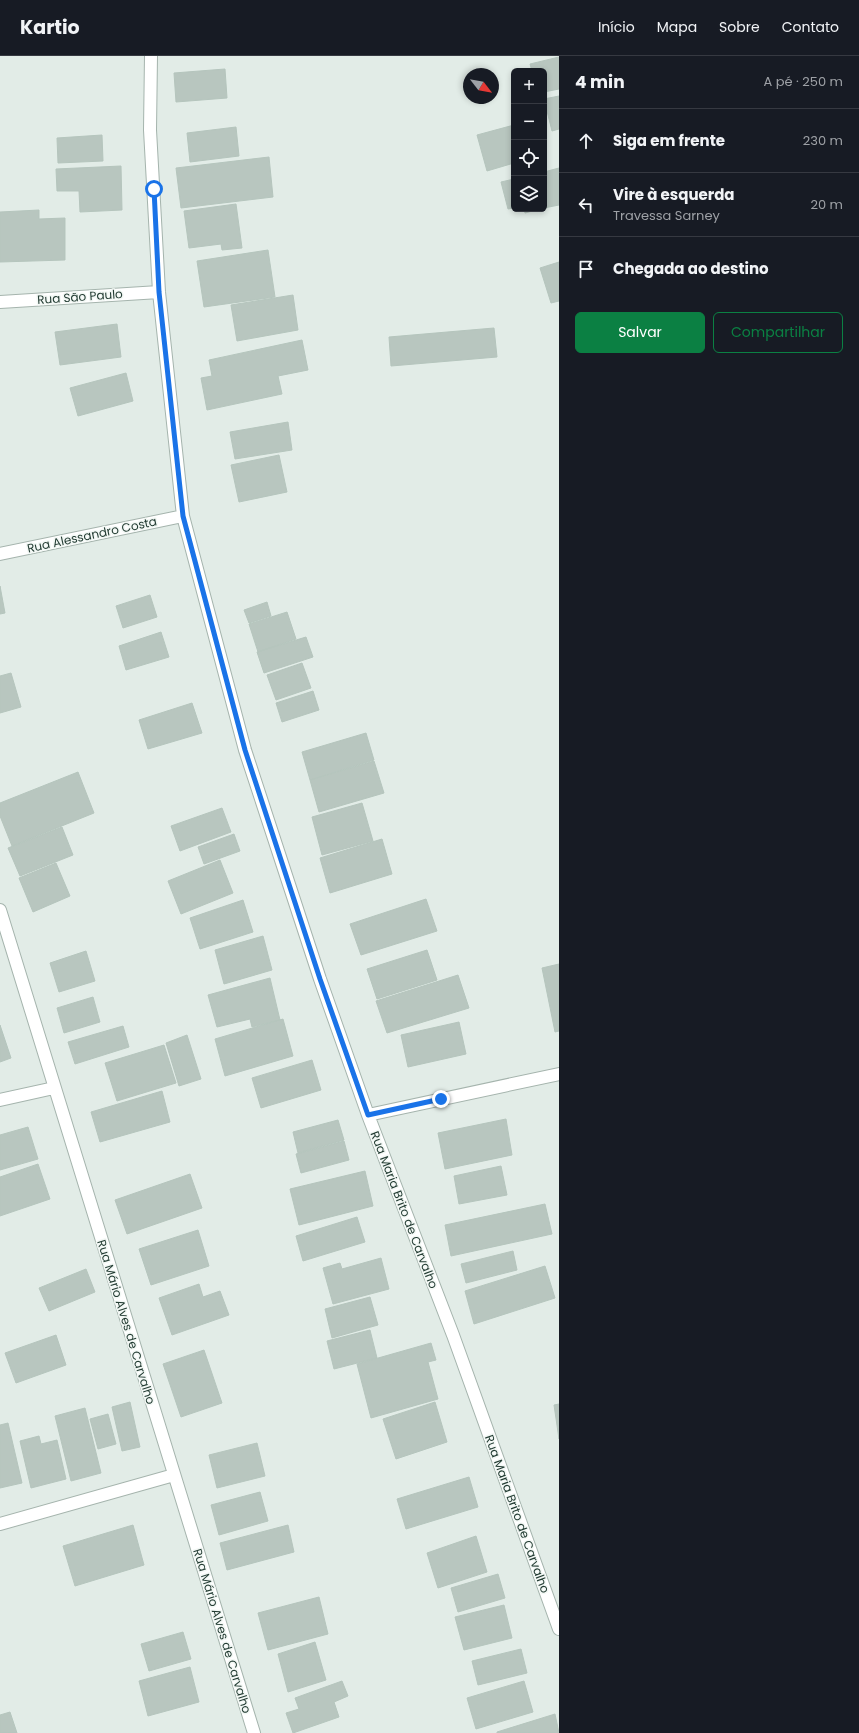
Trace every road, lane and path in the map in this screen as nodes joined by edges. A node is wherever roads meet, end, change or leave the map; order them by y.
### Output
1 (150, 56) edge
2 (159, 292) junction
3 (0, 302) edge
4 (183, 516) junction
5 (0, 554) edge
6 (0, 910) edge
7 (559, 1074) edge
8 (54, 1088) junction
9 (0, 1100) edge
10 (368, 1115) junction
11 (174, 1476) junction
12 (0, 1524) edge
13 (559, 1629) edge
14 (254, 1733) edge

1 - 2 street, Rua Maria Brito de Carvalho
2 - 3 street, Rua São Paulo
2 - 4 street, Rua Maria Brito de Carvalho
4 - 5 street, Rua Alessandro Costa
4 - 10 street, Rua Maria Brito de Carvalho
6 - 8 street, Rua Mário Alves de Carvalho
7 - 10 street
8 - 9 street
8 - 11 street, Rua Mário Alves de Carvalho
10 - 13 street, Rua Maria Brito de Carvalho
11 - 12 street
11 - 14 street, Rua Mário Alves de Carvalho

